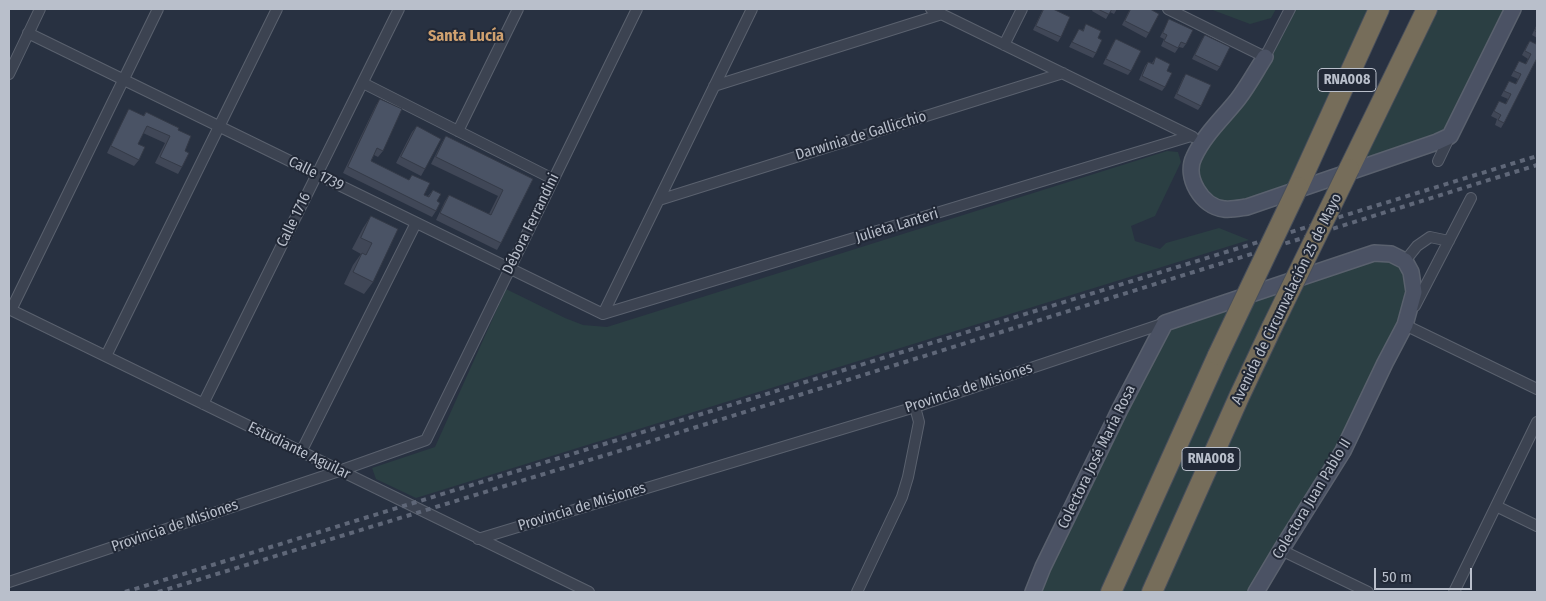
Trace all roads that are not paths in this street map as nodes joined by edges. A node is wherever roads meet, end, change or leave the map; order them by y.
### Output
1 (40, 9) edge
2 (158, 9) edge
3 (277, 9) edge
4 (399, 9) edge
5 (518, 9) edge
6 (637, 9) edge
7 (752, 9) edge
8 (931, 9) edge
9 (1022, 9) edge
10 (1168, 9) edge
11 (1290, 9) edge
12 (1379, 9) edge
13 (1427, 9) edge
14 (1513, 9) edge
15 (942, 14) junction
16 (28, 33) junction
17 (1004, 45) junction
18 (1265, 57) junction
19 (9, 74) edge
20 (1063, 74) junction
21 (124, 80) junction
22 (363, 83) junction
23 (714, 86) junction
24 (219, 127) junction
25 (1454, 130) junction
26 (458, 131) junction
27 (1197, 139) junction
28 (1438, 160) dead end
29 (316, 174) junction
30 (553, 179) junction
31 (1471, 198) dead end
32 (659, 200) junction
33 (416, 223) junction
34 (1449, 241) junction
35 (1405, 261) junction
36 (510, 269) junction
37 (10, 309) edge
38 (603, 314) junction
39 (1165, 323) junction
40 (1405, 325) junction
41 (106, 356) junction
42 (1537, 389) edge
43 (203, 404) junction
44 (915, 407) junction
45 (1537, 422) edge
46 (426, 440) joint
47 (301, 452) junction
48 (339, 471) junction
49 (1496, 506) junction
50 (1537, 526) edge
51 (478, 538) junction
52 (1281, 550) junction
53 (9, 582) edge
54 (589, 592) edge
55 (857, 592) edge
56 (1033, 592) edge
57 (1111, 592) edge
58 (1152, 592) edge
59 (1256, 592) edge
60 (1368, 592) edge
61 (1454, 592) edge

1 - 16 street
2 - 21 street
3 - 24 street
4 - 22 street, Calle 1716
5 - 26 street
6 - 30 street, Débora Ferrandini
7 - 23 street
8 - 15 street
9 - 17 street
10 - 18 street
11 - 18 street
12 - 57 highway, RNA008, bridge
13 - 58 highway, Avenida de Circunvalación 25 de Mayo / RNA008, bridge
14 - 25 main road
15 - 17 street
15 - 23 street
16 - 19 street
16 - 21 street, Calle 1739
17 - 20 street
18 - 27 main road
20 - 27 street
20 - 32 street, Darwinia de Gallicchio
21 - 24 street, Calle 1739
21 - 37 street
22 - 26 street
22 - 29 street, Calle 1716
23 - 32 street
24 - 29 street, Calle 1739
24 - 41 street
25 - 27 main road
25 - 28 street
26 - 30 street
27 - 38 street, Julieta Lanteri
29 - 33 street, Calle 1739
29 - 43 street, Calle 1716
30 - 36 street, Débora Ferrandini
31 - 34 street, Colectora Juan Pablo II
32 - 38 street
33 - 36 street, Calle 1739
33 - 47 street
34 - 35 street
34 - 40 street, Colectora Juan Pablo II
35 - 39 main road, Provincia de Misiones
35 - 40 main road, Colectora Juan Pablo II
36 - 38 street, Calle 1739
36 - 46 street, Débora Ferrandini
37 - 41 street, Estudiante Aguilar
39 - 44 street, Provincia de Misiones
39 - 56 main road, Colectora José María Rosa
40 - 42 street
40 - 52 main road, Colectora Juan Pablo II
41 - 43 street, Estudiante Aguilar
43 - 47 street, Estudiante Aguilar
44 - 51 street, Provincia de Misiones
44 - 55 street
45 - 49 street
46 - 48 street, Provincia de Misiones
47 - 48 street, Estudiante Aguilar
48 - 51 street, Estudiante Aguilar
48 - 53 street, Provincia de Misiones
49 - 50 street
49 - 61 street
51 - 54 street, Estudiante Aguilar
52 - 59 main road, Colectora Juan Pablo II
52 - 60 street

